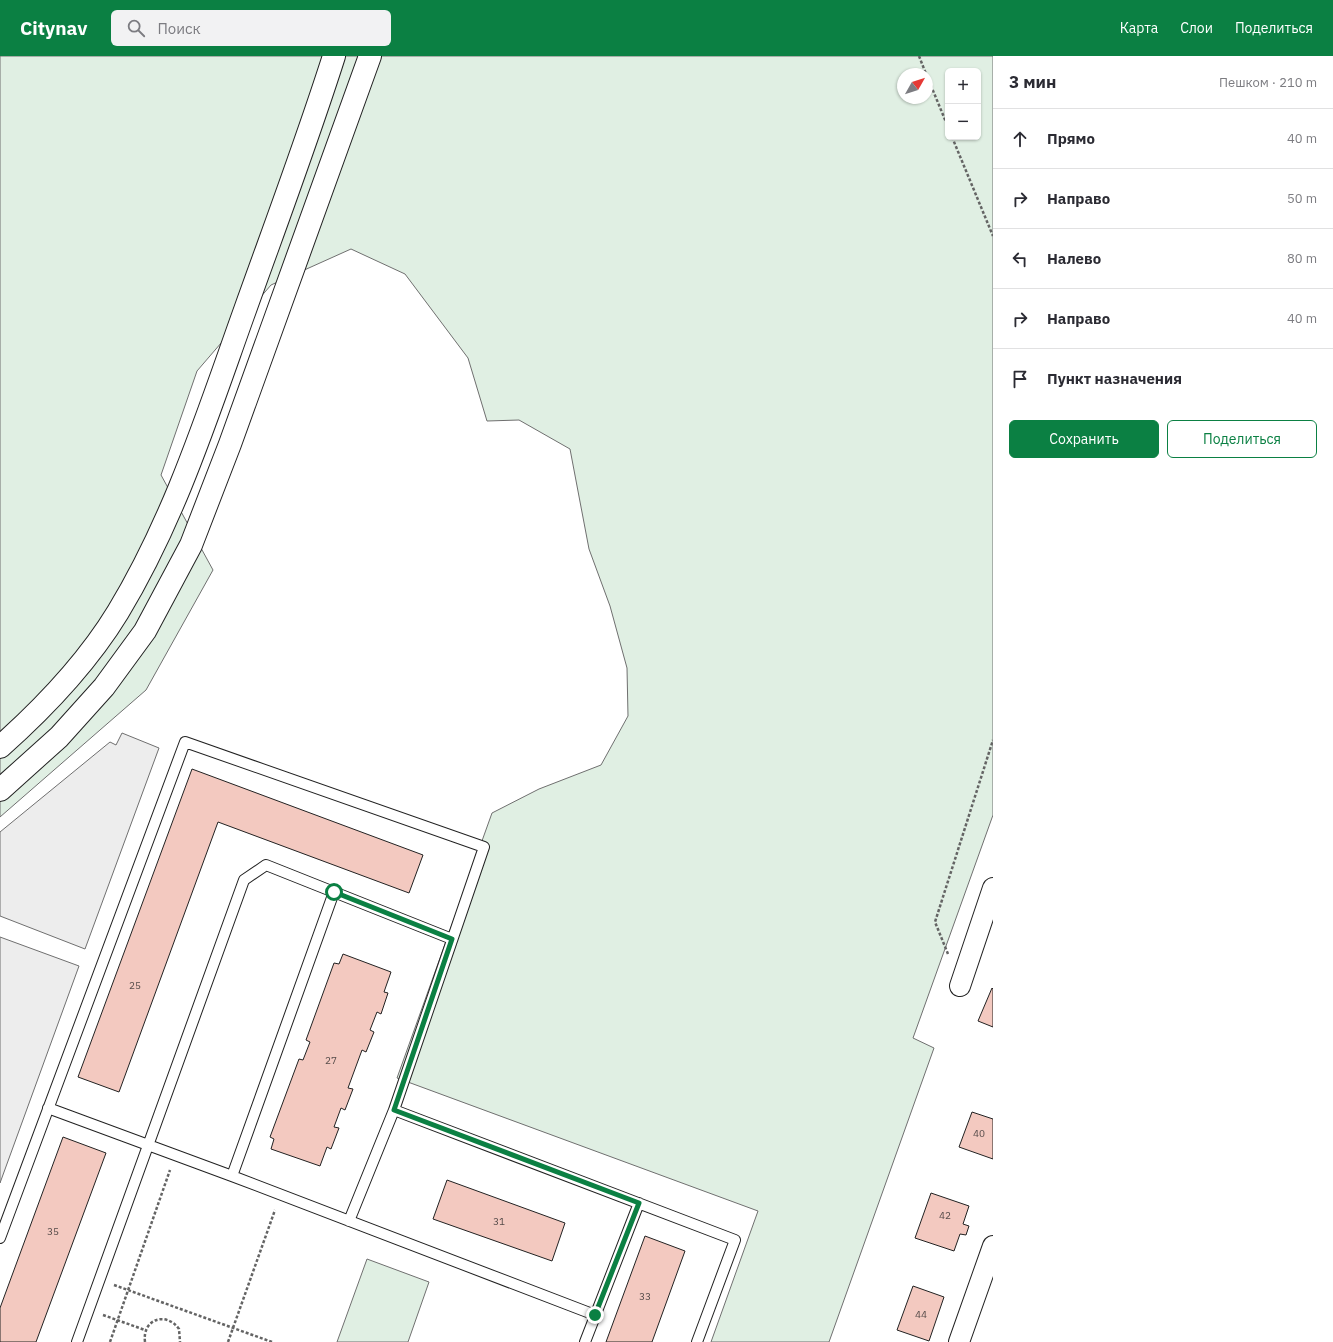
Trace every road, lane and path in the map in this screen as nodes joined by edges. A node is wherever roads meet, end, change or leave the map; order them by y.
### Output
1 (334, 56) edge
2 (370, 56) edge
3 (919, 56) edge
4 (924, 68) edge
5 (933, 90) edge
6 (945, 120) edge
7 (953, 140) edge
8 (993, 236) edge
9 (993, 740) edge
10 (0, 747) edge
11 (0, 790) edge
12 (993, 888) edge
13 (334, 892) junction
14 (452, 939) junction
15 (960, 986) joint
16 (48, 1108) junction
17 (394, 1110) junction
18 (149, 1144) junction
19 (175, 1154) junction
20 (232, 1176) junction
21 (281, 1195) junction
22 (639, 1203) junction
23 (349, 1221) junction
24 (0, 1238) edge
25 (993, 1246) edge
26 (100, 1279) junction
27 (128, 1290) junction
28 (89, 1310) junction
29 (595, 1315) junction
30 (118, 1320) junction
31 (233, 1328) junction
32 (145, 1330) junction
33 (77, 1342) edge
34 (110, 1342) edge
35 (145, 1342) edge
36 (181, 1342) edge
37 (228, 1342) edge
38 (272, 1342) edge
39 (585, 1342) edge
40 (696, 1342) edge
41 (959, 1342) edge

1 - 10 street
2 - 11 street
3 - 4 path
5 - 6 path
7 - 8 path
9 - 15 path
12 - 15 street
13 - 14 lane
13 - 18 lane
13 - 20 lane
14 - 16 lane
14 - 17 lane
16 - 18 lane
16 - 24 lane
17 - 22 lane
17 - 23 lane
18 - 19 lane
18 - 26 lane
19 - 20 lane
19 - 27 path
20 - 21 lane
21 - 23 lane
21 - 31 path
22 - 29 lane
22 - 40 lane
23 - 29 lane
25 - 41 street
26 - 27 path
26 - 28 lane
27 - 30 path
27 - 31 path
28 - 30 path
28 - 33 lane
29 - 39 lane
30 - 32 path
30 - 34 path
31 - 37 path
31 - 38 path
32 - 35 path
32 - 36 path

